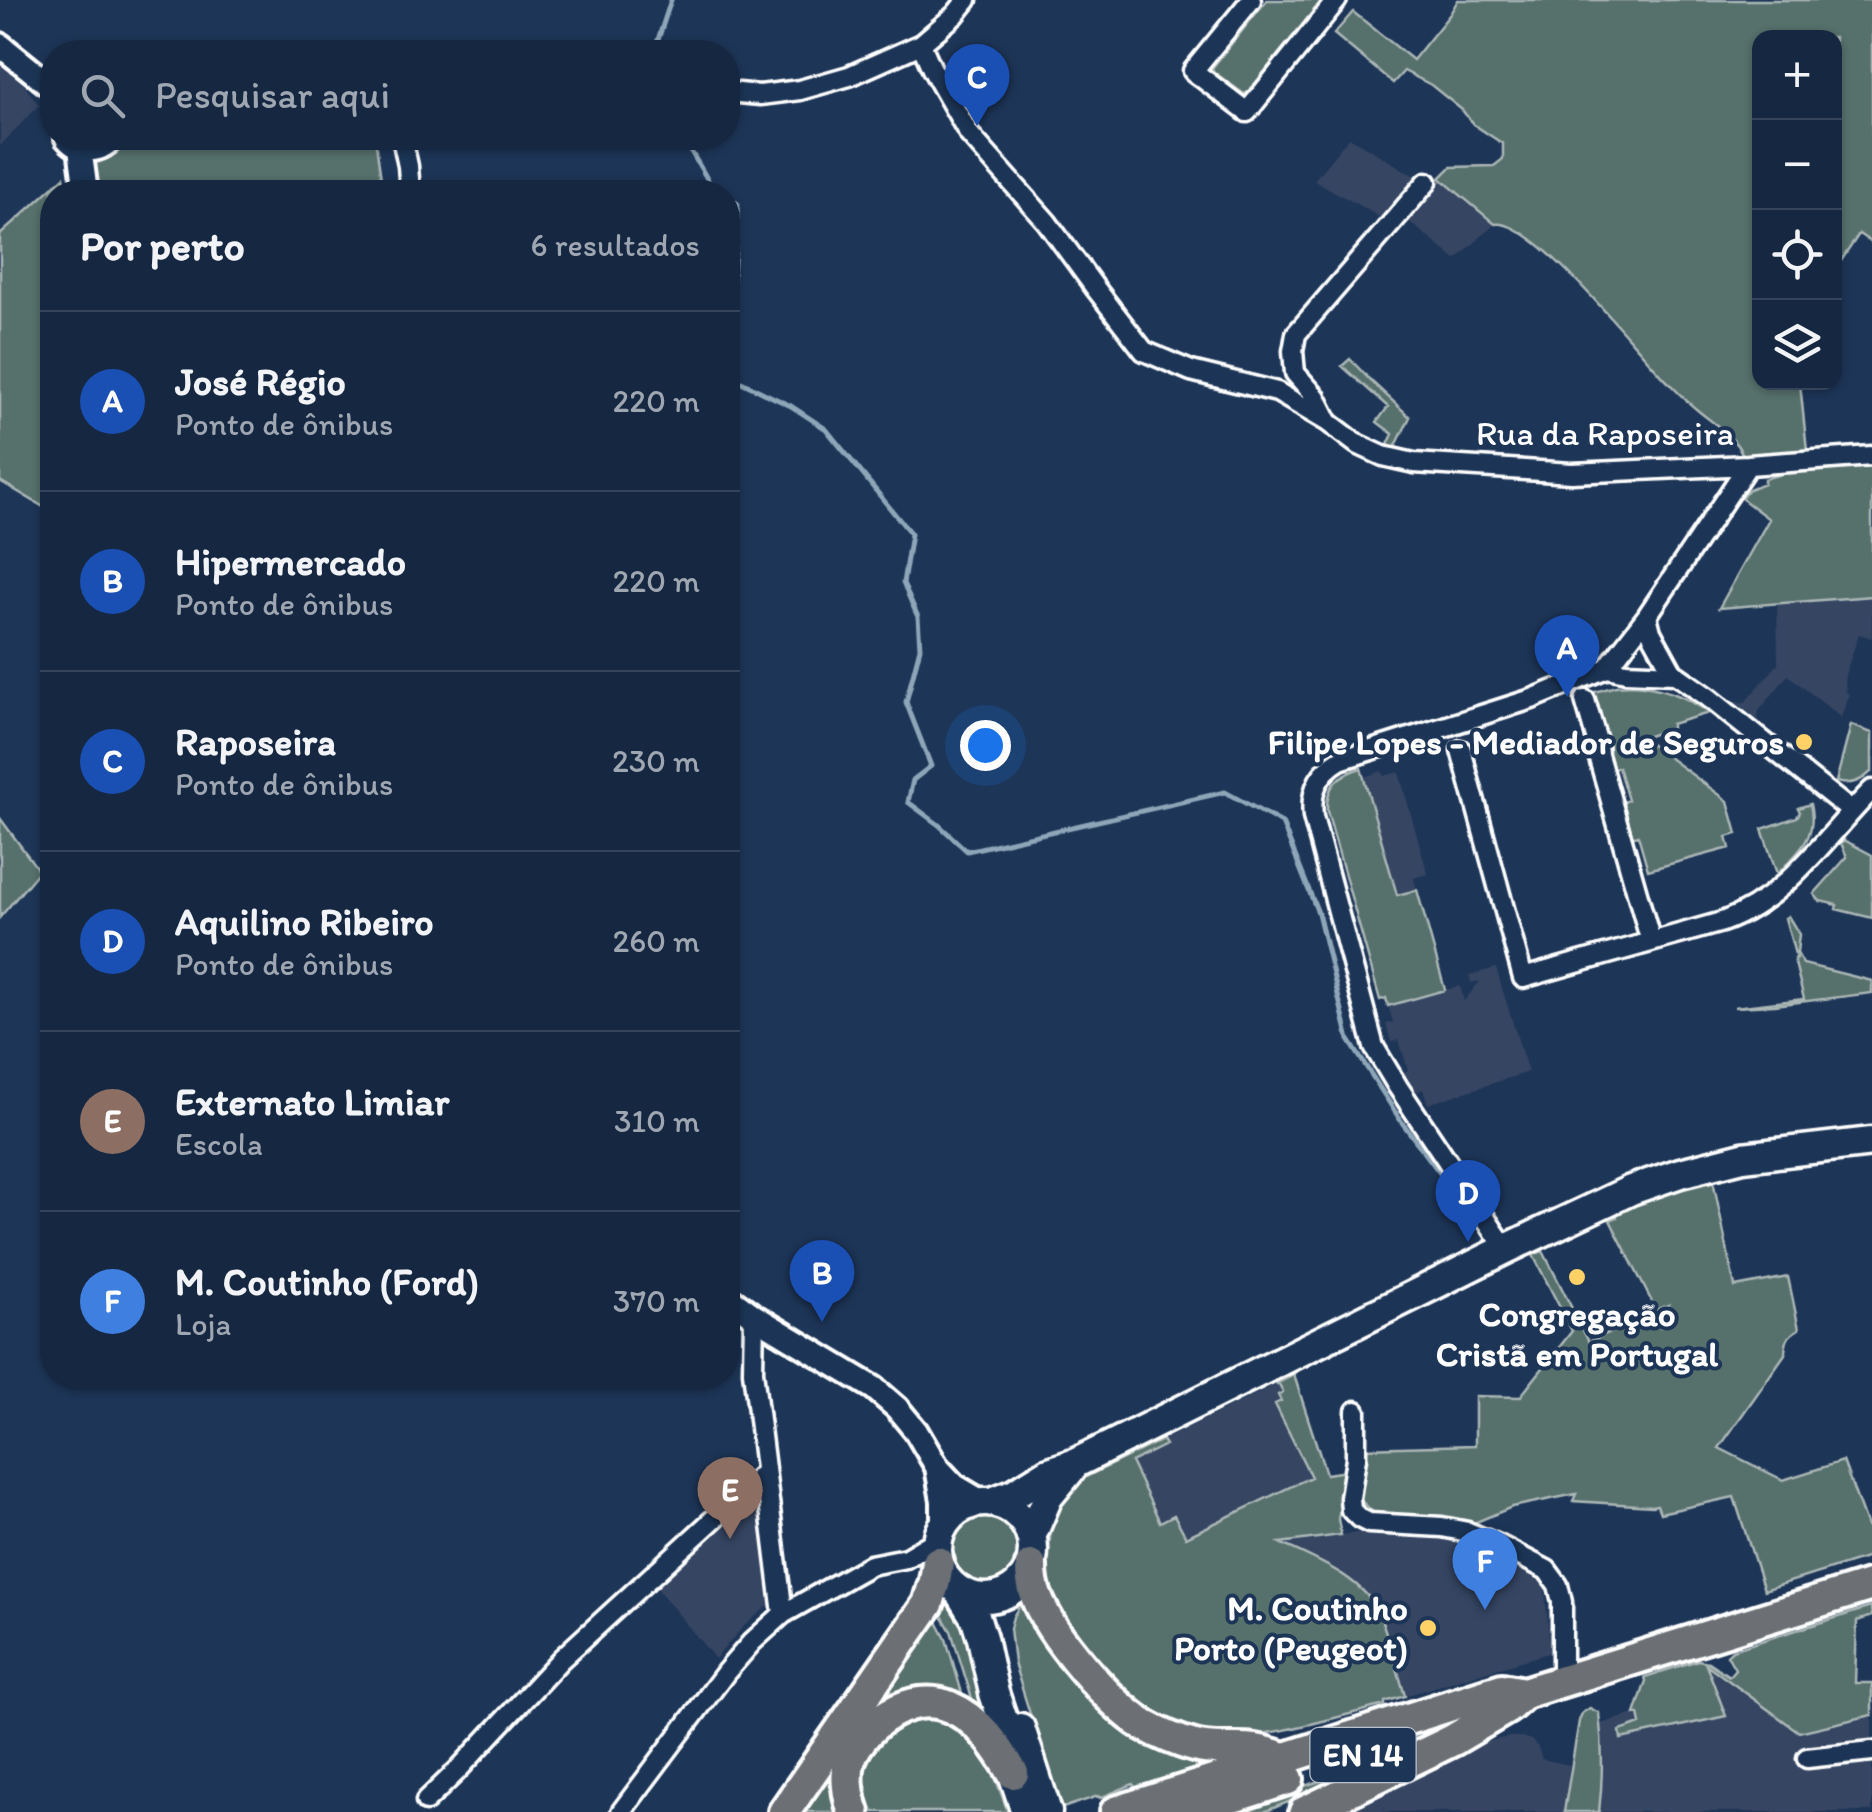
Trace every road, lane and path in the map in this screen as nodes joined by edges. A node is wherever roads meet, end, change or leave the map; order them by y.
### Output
1 (966, 0) edge
2 (1251, 0) edge
3 (1338, 0) edge
4 (0, 44) edge
5 (921, 44) junction
6 (40, 77) edge
7 (740, 93) edge
8 (75, 150) edge
9 (405, 150) edge
10 (83, 180) edge
11 (409, 180) edge
12 (1427, 182) dead end
13 (1328, 422) junction
14 (1872, 456) edge
15 (1748, 465) junction
16 (1647, 616) junction
17 (1607, 668) junction
18 (1674, 674) junction
19 (1586, 700) dead end
20 (1460, 750) dead end
21 (1872, 790) edge
22 (1851, 812) junction
23 (1651, 942) junction
24 (1872, 1142) edge
25 (1506, 1248) junction
26 (740, 1306) edge
27 (754, 1316) junction
28 (1356, 1411) dead end
29 (1076, 1463) junction
30 (937, 1467) junction
31 (764, 1473) junction
32 (987, 1502) junction
33 (940, 1542) junction
34 (1031, 1551) junction
35 (1872, 1585) edge
36 (958, 1590) junction
37 (1011, 1590) junction
38 (782, 1614) junction
39 (1562, 1681) junction
40 (1516, 1701) junction
41 (1872, 1751) edge
42 (1286, 1758) junction
43 (1807, 1758) dead end
44 (1014, 1773) junction
45 (426, 1801) dead end
46 (621, 1812) edge
47 (784, 1812) edge
48 (854, 1812) edge
49 (1026, 1812) edge
50 (1047, 1812) edge
51 (1116, 1812) edge
52 (1186, 1812) edge
53 (1305, 1812) edge

1 - 5 street
2 - 3 street
4 - 6 street
5 - 7 street
5 - 13 street, Rua da Raposeira
8 - 10 street
9 - 11 street
12 - 13 street
13 - 15 street, Rua da Raposeira
14 - 15 street, Rua da Raposeira
15 - 16 street
16 - 17 street
16 - 18 street
17 - 18 street
17 - 25 street
18 - 22 street
19 - 23 street
20 - 23 street
21 - 22 street
22 - 23 street
24 - 25 main road
25 - 29 main road
26 - 27 street
27 - 30 street
27 - 31 street
28 - 39 street
29 - 32 main road
29 - 34 main road
30 - 32 street
30 - 33 street
31 - 38 street
31 - 45 street
32 - 33 main road
32 - 34 main road
33 - 36 main road
33 - 38 street
33 - 47 main road
34 - 37 main road
34 - 42 main road
35 - 39 main road, EN 14
36 - 37 main road
36 - 44 main road
37 - 50 main road
38 - 46 street
39 - 40 main road, EN 14
40 - 42 main road, EN 14
40 - 52 main road, EN 14
40 - 53 main road
41 - 43 street
42 - 51 main road, EN 14
44 - 48 main road
44 - 49 main road

